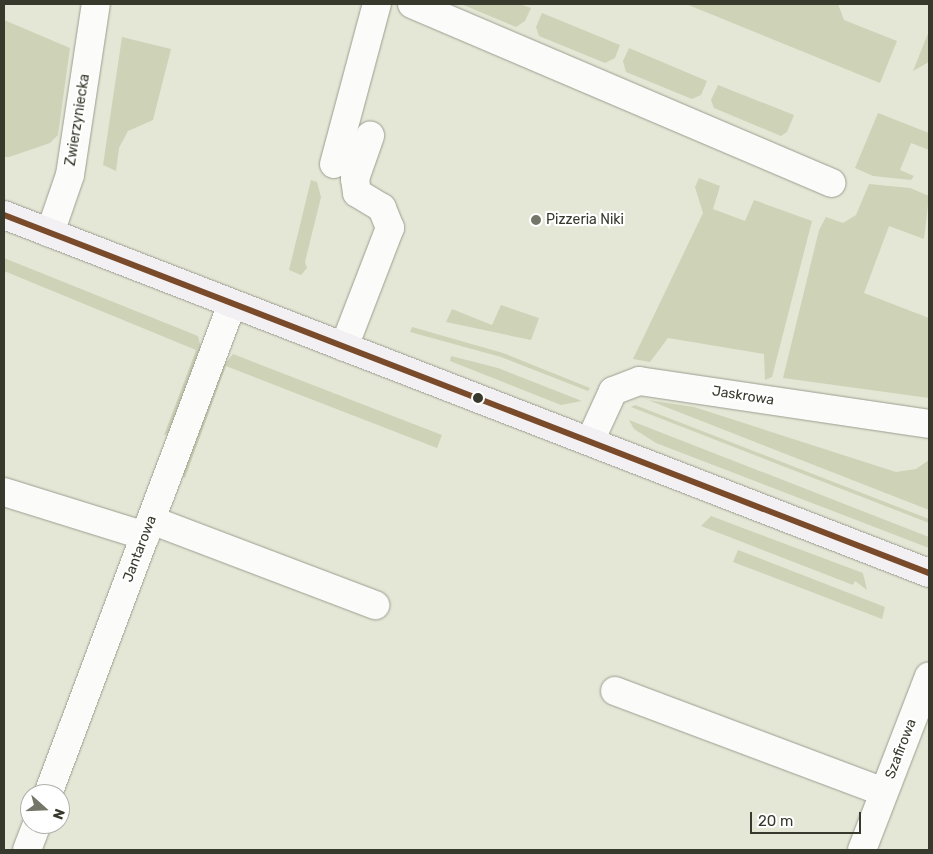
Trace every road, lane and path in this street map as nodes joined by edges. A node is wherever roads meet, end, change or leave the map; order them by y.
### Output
1 (96, 4) edge
2 (377, 4) edge
3 (412, 4) edge
4 (370, 136) dead end
5 (334, 164) dead end
6 (831, 183) dead end
7 (4, 214) edge
8 (50, 233) junction
9 (232, 304) junction
10 (344, 347) junction
11 (929, 424) edge
12 (590, 441) junction
13 (4, 492) edge
14 (148, 528) junction
15 (929, 574) edge
16 (374, 605) dead end
17 (929, 676) edge
18 (615, 691) dead end
19 (52, 784) edge
20 (884, 792) junction
21 (33, 834) edge
22 (27, 850) edge
23 (862, 850) edge

1 - 8 street, Zwierzyniecka
2 - 5 street
3 - 6 street
4 - 10 street
7 - 8 main road
8 - 9 main road
9 - 10 main road
9 - 14 street, Jantarowa
10 - 12 main road
11 - 12 street, Jaskrowa
12 - 15 main road
13 - 14 street
14 - 16 street
14 - 19 street, Jantarowa
17 - 20 street, Szafirowa
18 - 20 street
20 - 23 street, Szafirowa
21 - 22 street

